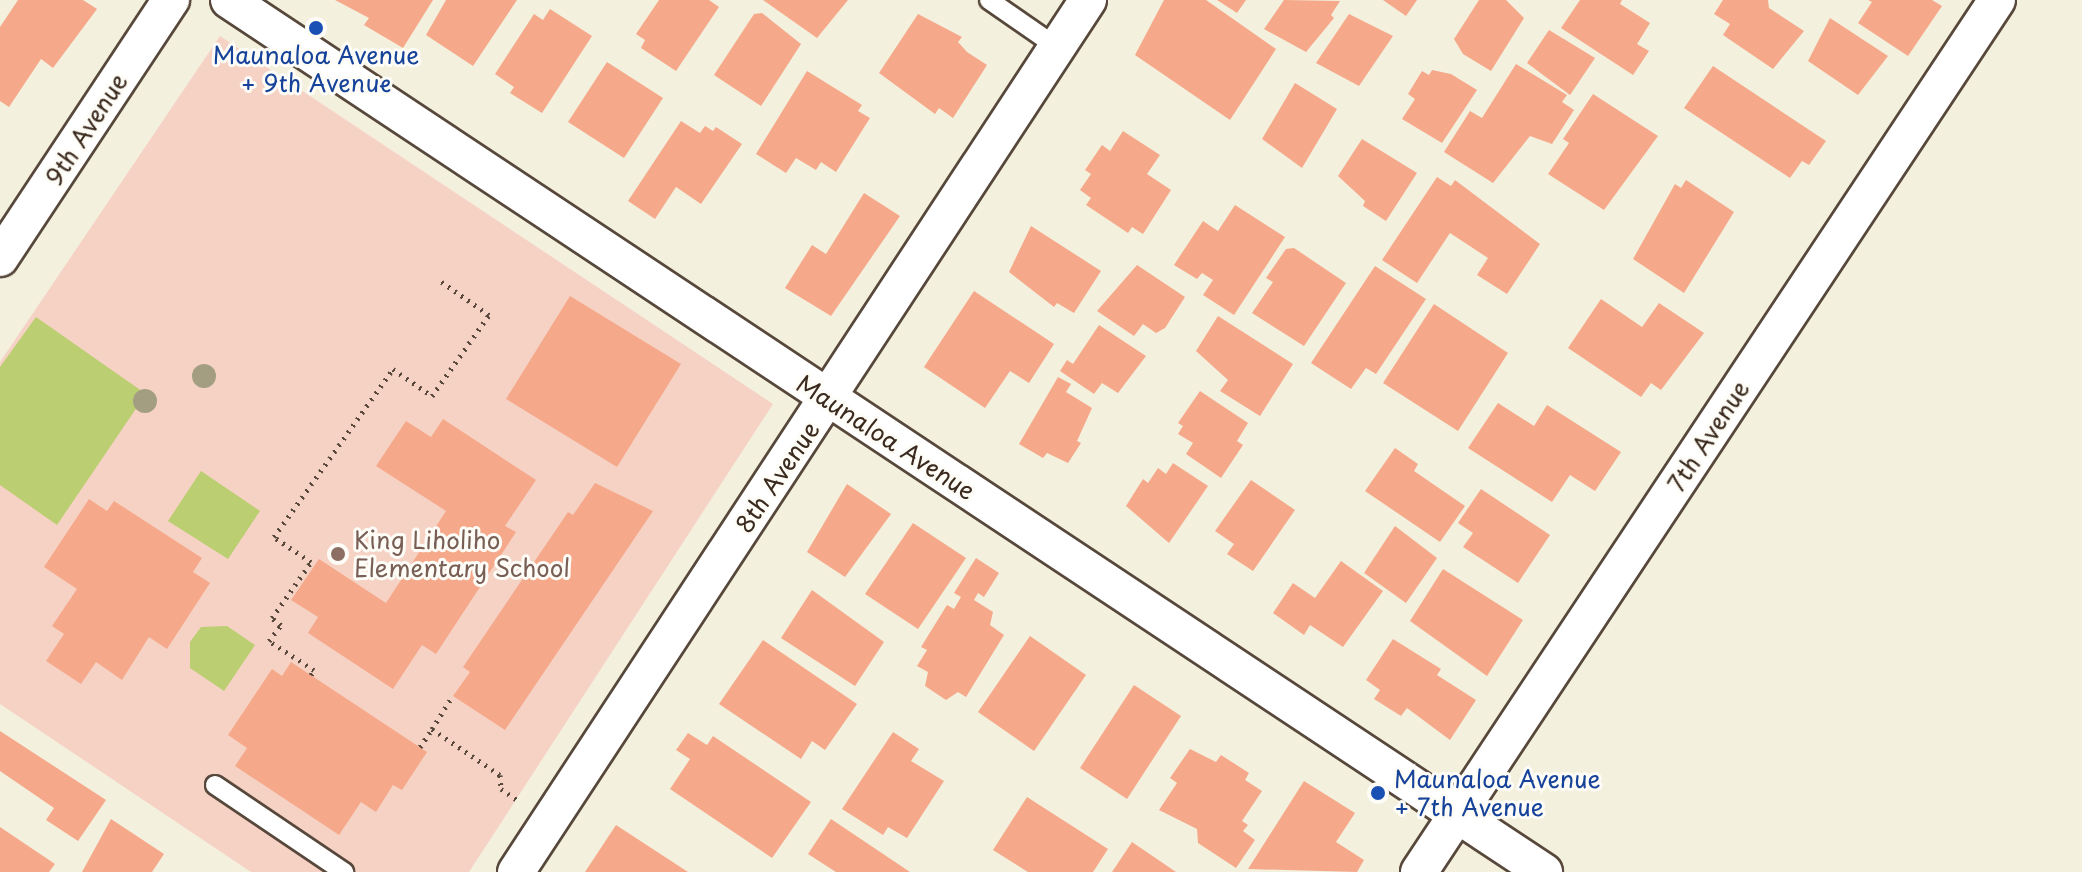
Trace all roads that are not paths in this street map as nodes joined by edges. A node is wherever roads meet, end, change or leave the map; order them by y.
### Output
1 (171, 0) edge
2 (229, 0) edge
3 (989, 0) edge
4 (1088, 0) edge
5 (1997, 0) edge
6 (1057, 47) junction
7 (0, 258) edge
8 (829, 399) junction
9 (215, 785) dead end
10 (1458, 814) junction
11 (344, 872) edge
12 (516, 872) edge
13 (1419, 872) edge
14 (1544, 872) edge

1 - 7 street, 9th Avenue
2 - 8 street, Maunaloa Avenue
3 - 6 lane
4 - 6 street, 8th Avenue
5 - 10 street, 7th Avenue
6 - 8 street, 8th Avenue
8 - 10 street, Maunaloa Avenue
8 - 12 street, 8th Avenue
9 - 11 lane
10 - 13 street, 7th Avenue
10 - 14 street, Maunaloa Avenue

